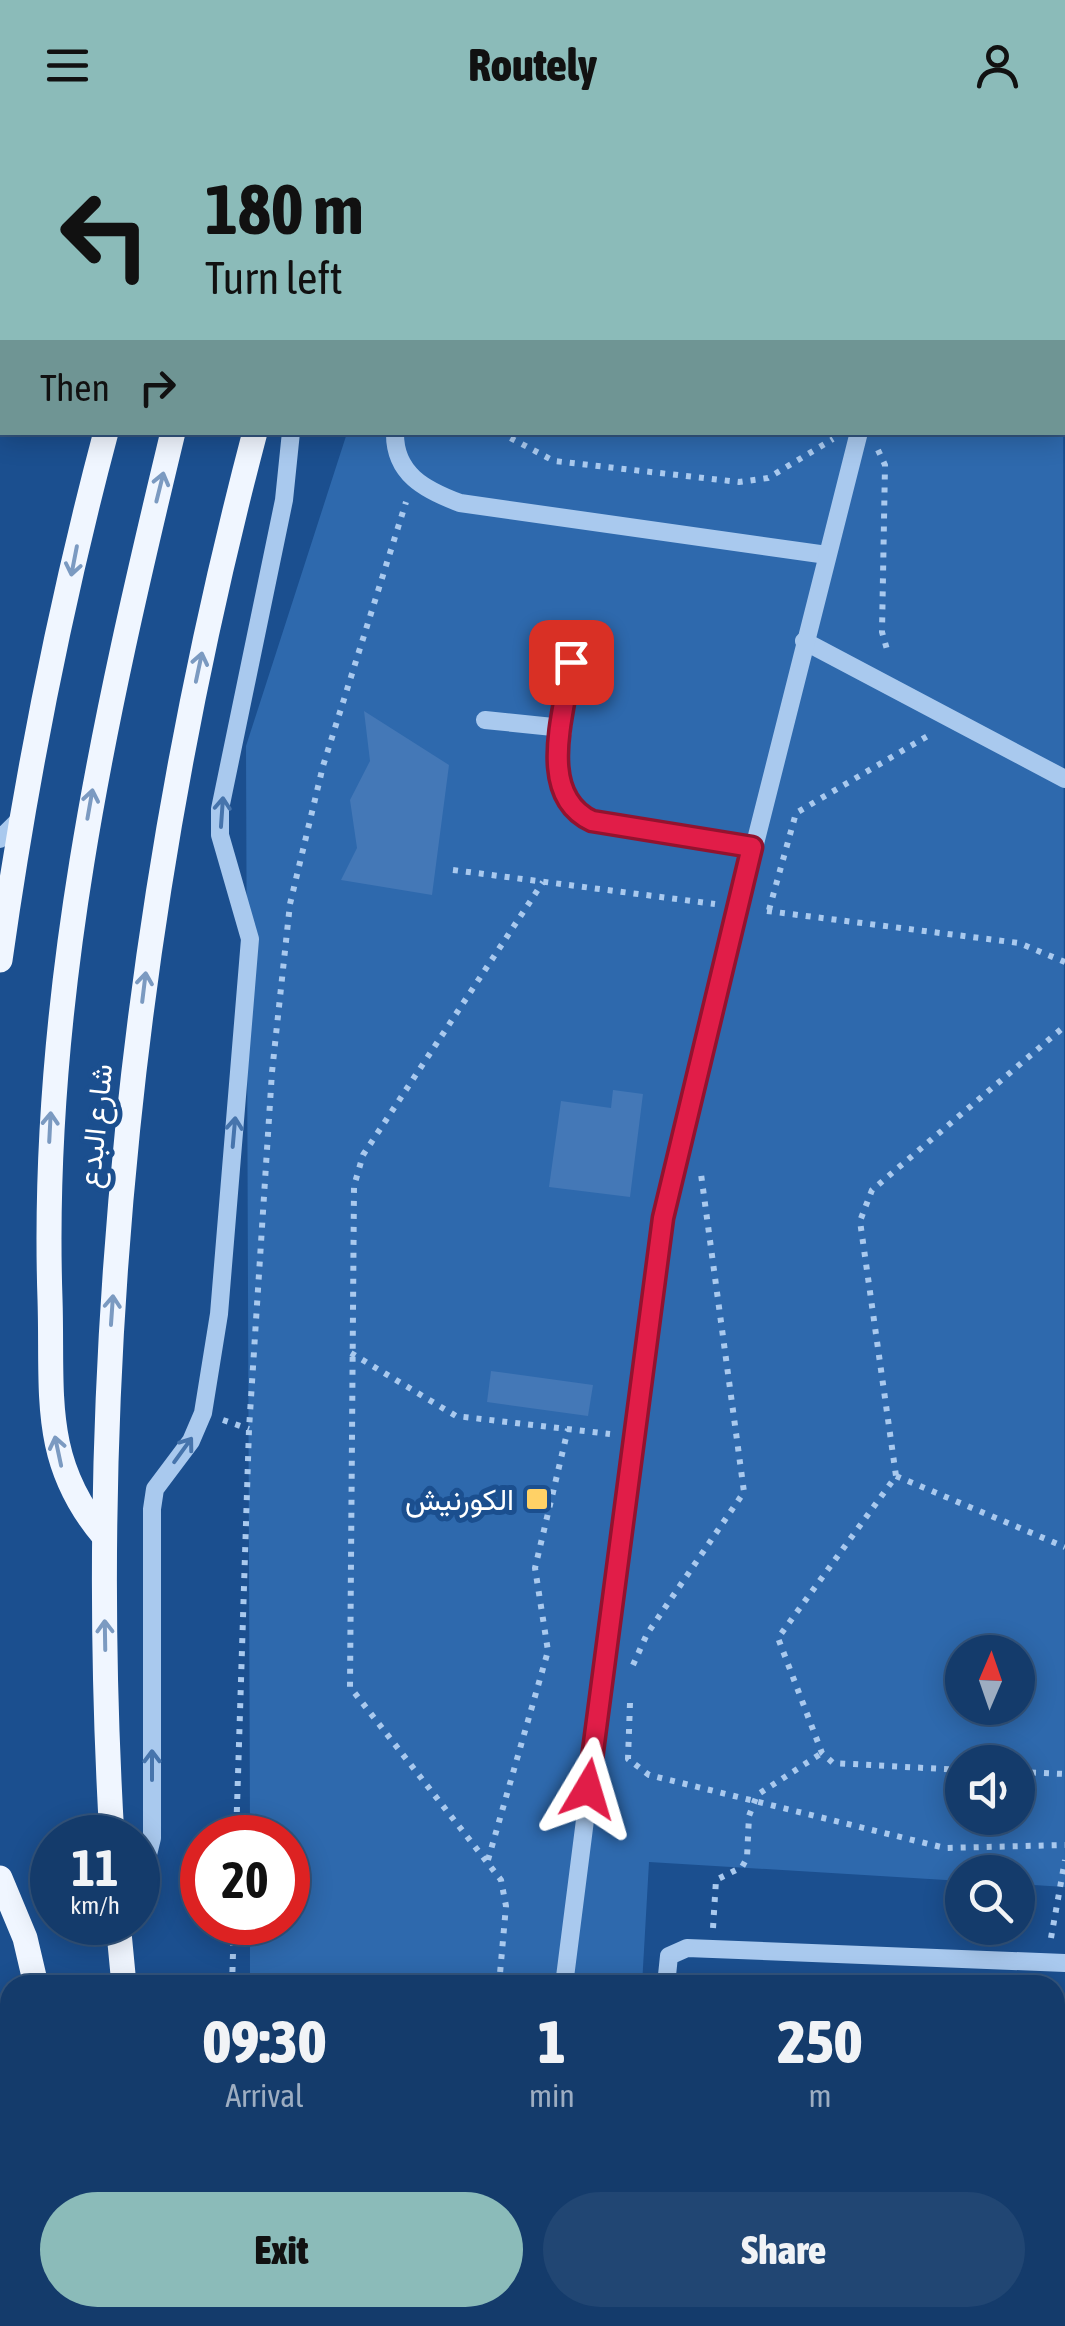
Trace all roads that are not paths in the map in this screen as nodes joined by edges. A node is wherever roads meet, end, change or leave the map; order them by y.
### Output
1 (105, 435) edge
2 (172, 435) edge
3 (254, 435) edge
4 (291, 435) edge
5 (396, 435) edge
6 (858, 435) edge
7 (827, 554) junction
8 (575, 629) dead end
9 (804, 641) junction
10 (485, 720) dead end
11 (563, 728) junction
12 (1065, 778) edge
13 (23, 817) junction
14 (0, 839) edge
15 (752, 847) junction
16 (0, 960) edge
17 (104, 1535) junction
18 (111, 1815) edge
19 (152, 1815) edge
20 (0, 1878) edge
21 (122, 1945) edge
22 (1056, 1963) edge
23 (33, 1975) edge
24 (123, 1975) edge
25 (565, 1975) edge
26 (668, 1975) edge

1 -> 13 main road
17 -> 2 main road
17 -> 3 main road, شارع البدع
19 -> 4 lane
5 - 7 lane
6 - 7 lane
7 - 9 lane
8 - 11 lane
9 - 12 lane
9 - 15 lane
10 - 11 lane
11 - 15 lane
13 - 14 lane
13 - 16 main road
15 - 25 lane
18 -> 17 main road, شارع البدع
20 - 23 main road
21 - 24 main road
22 - 26 lane

